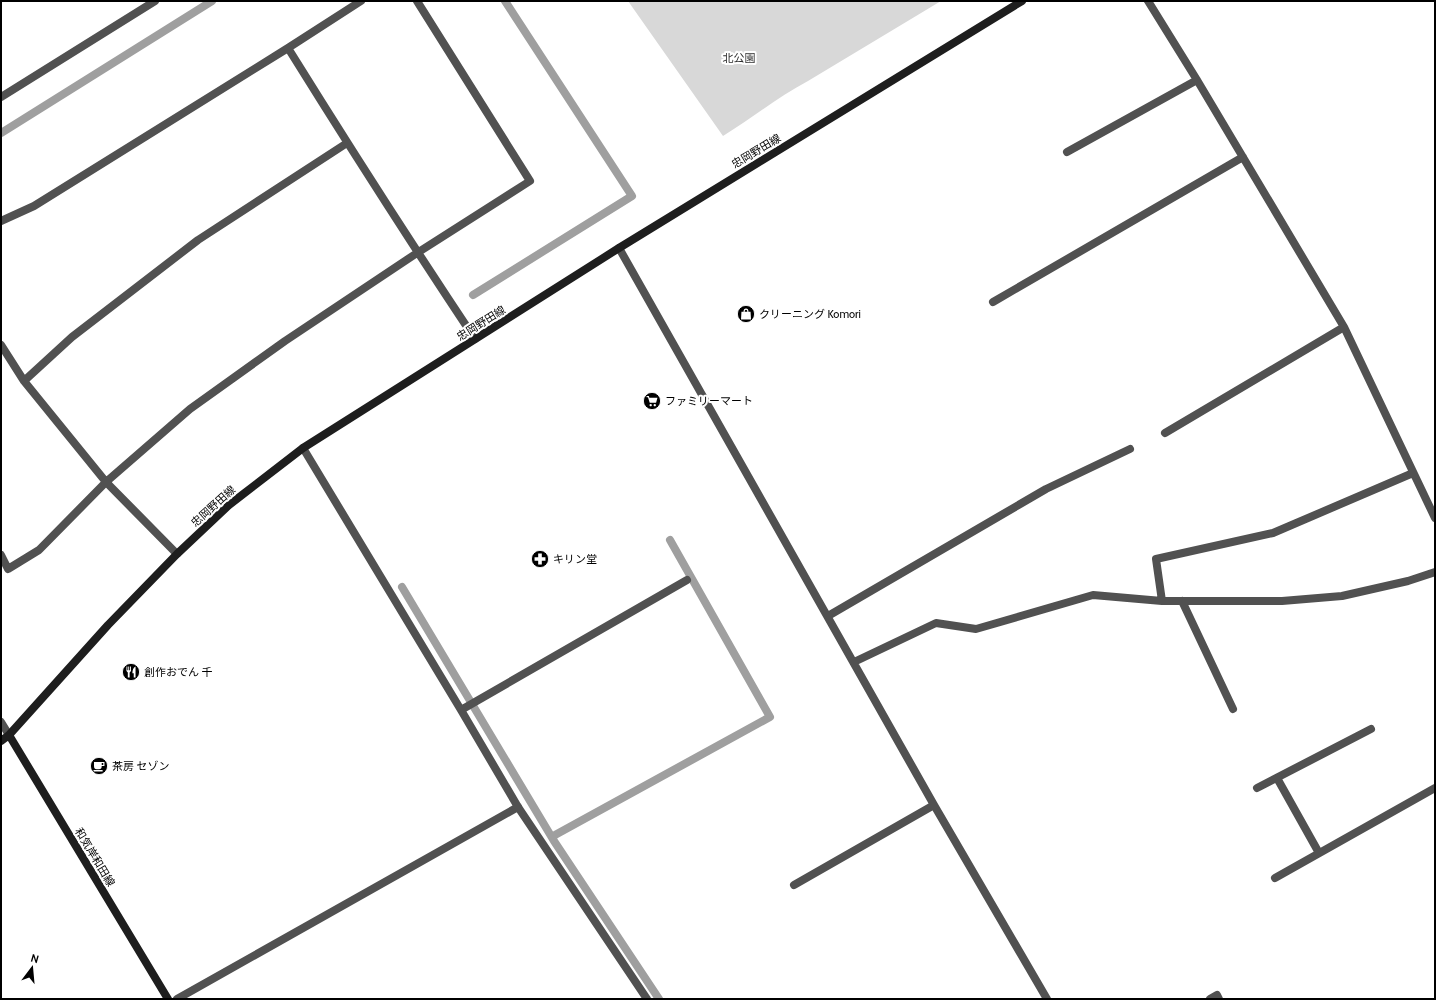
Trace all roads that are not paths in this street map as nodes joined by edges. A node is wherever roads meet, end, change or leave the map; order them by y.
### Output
1 (155, 1) edge
2 (361, 1) edge
3 (417, 1) edge
4 (1022, 1) edge
5 (1148, 1) edge
6 (288, 48) junction
7 (1197, 80) junction
8 (1, 97) edge
9 (347, 143) junction
10 (1067, 152) dead end
11 (1243, 157) junction
12 (1, 220) edge
13 (619, 248) junction
14 (417, 253) junction
15 (993, 302) dead end
16 (1344, 327) junction
17 (475, 339) junction
18 (1, 345) edge
19 (24, 381) junction
20 (1165, 433) dead end
21 (303, 448) junction
22 (1130, 449) dead end
23 (1413, 473) junction
24 (106, 482) junction
25 (1435, 518) edge
26 (177, 554) junction
27 (1, 555) edge
28 (1435, 572) edge
29 (687, 580) dead end
30 (1162, 601) junction
31 (1182, 601) junction
32 (828, 616) junction
33 (854, 662) junction
34 (1232, 709) dead end
35 (461, 710) junction
36 (1, 722) edge
37 (1371, 729) dead end
38 (8, 735) junction
39 (1, 741) edge
40 (1277, 778) junction
41 (1257, 788) dead end
42 (1435, 788) edge
43 (934, 805) junction
44 (518, 807) junction
45 (1319, 854) junction
46 (1275, 878) dead end
47 (794, 885) dead end
48 (168, 999) edge
49 (177, 999) edge
50 (647, 999) edge
51 (1047, 999) edge
52 (1210, 999) edge
53 (1219, 999) edge

1 - 8 street
2 - 6 street
3 - 14 street
4 - 13 street, 忠岡野田線
5 - 7 street
6 - 9 street
6 - 12 street
7 - 10 street
7 - 11 street
9 - 14 street
9 - 19 street
11 - 15 street
11 - 16 street
13 - 17 street, 忠岡野田線
13 - 32 street
14 - 17 street
14 - 24 street
16 - 20 street
16 - 23 street
17 - 21 street, 忠岡野田線
18 - 19 street
19 - 24 street
21 - 26 street, 忠岡野田線
21 - 35 street
22 - 32 street
23 - 25 street
23 - 30 street
24 - 26 street
24 - 27 street
26 - 38 street, 忠岡野田線
28 - 31 street
29 - 35 street
30 - 31 street
30 - 33 street
31 - 34 street
32 - 33 street
33 - 43 street
35 - 44 street
36 - 38 street
37 - 40 street
38 - 39 street
38 - 48 street, 和気岸和田線
40 - 41 street
40 - 45 street
42 - 45 street
43 - 47 street
43 - 51 street
44 - 49 street
44 - 50 street
45 - 46 street
52 - 53 street

